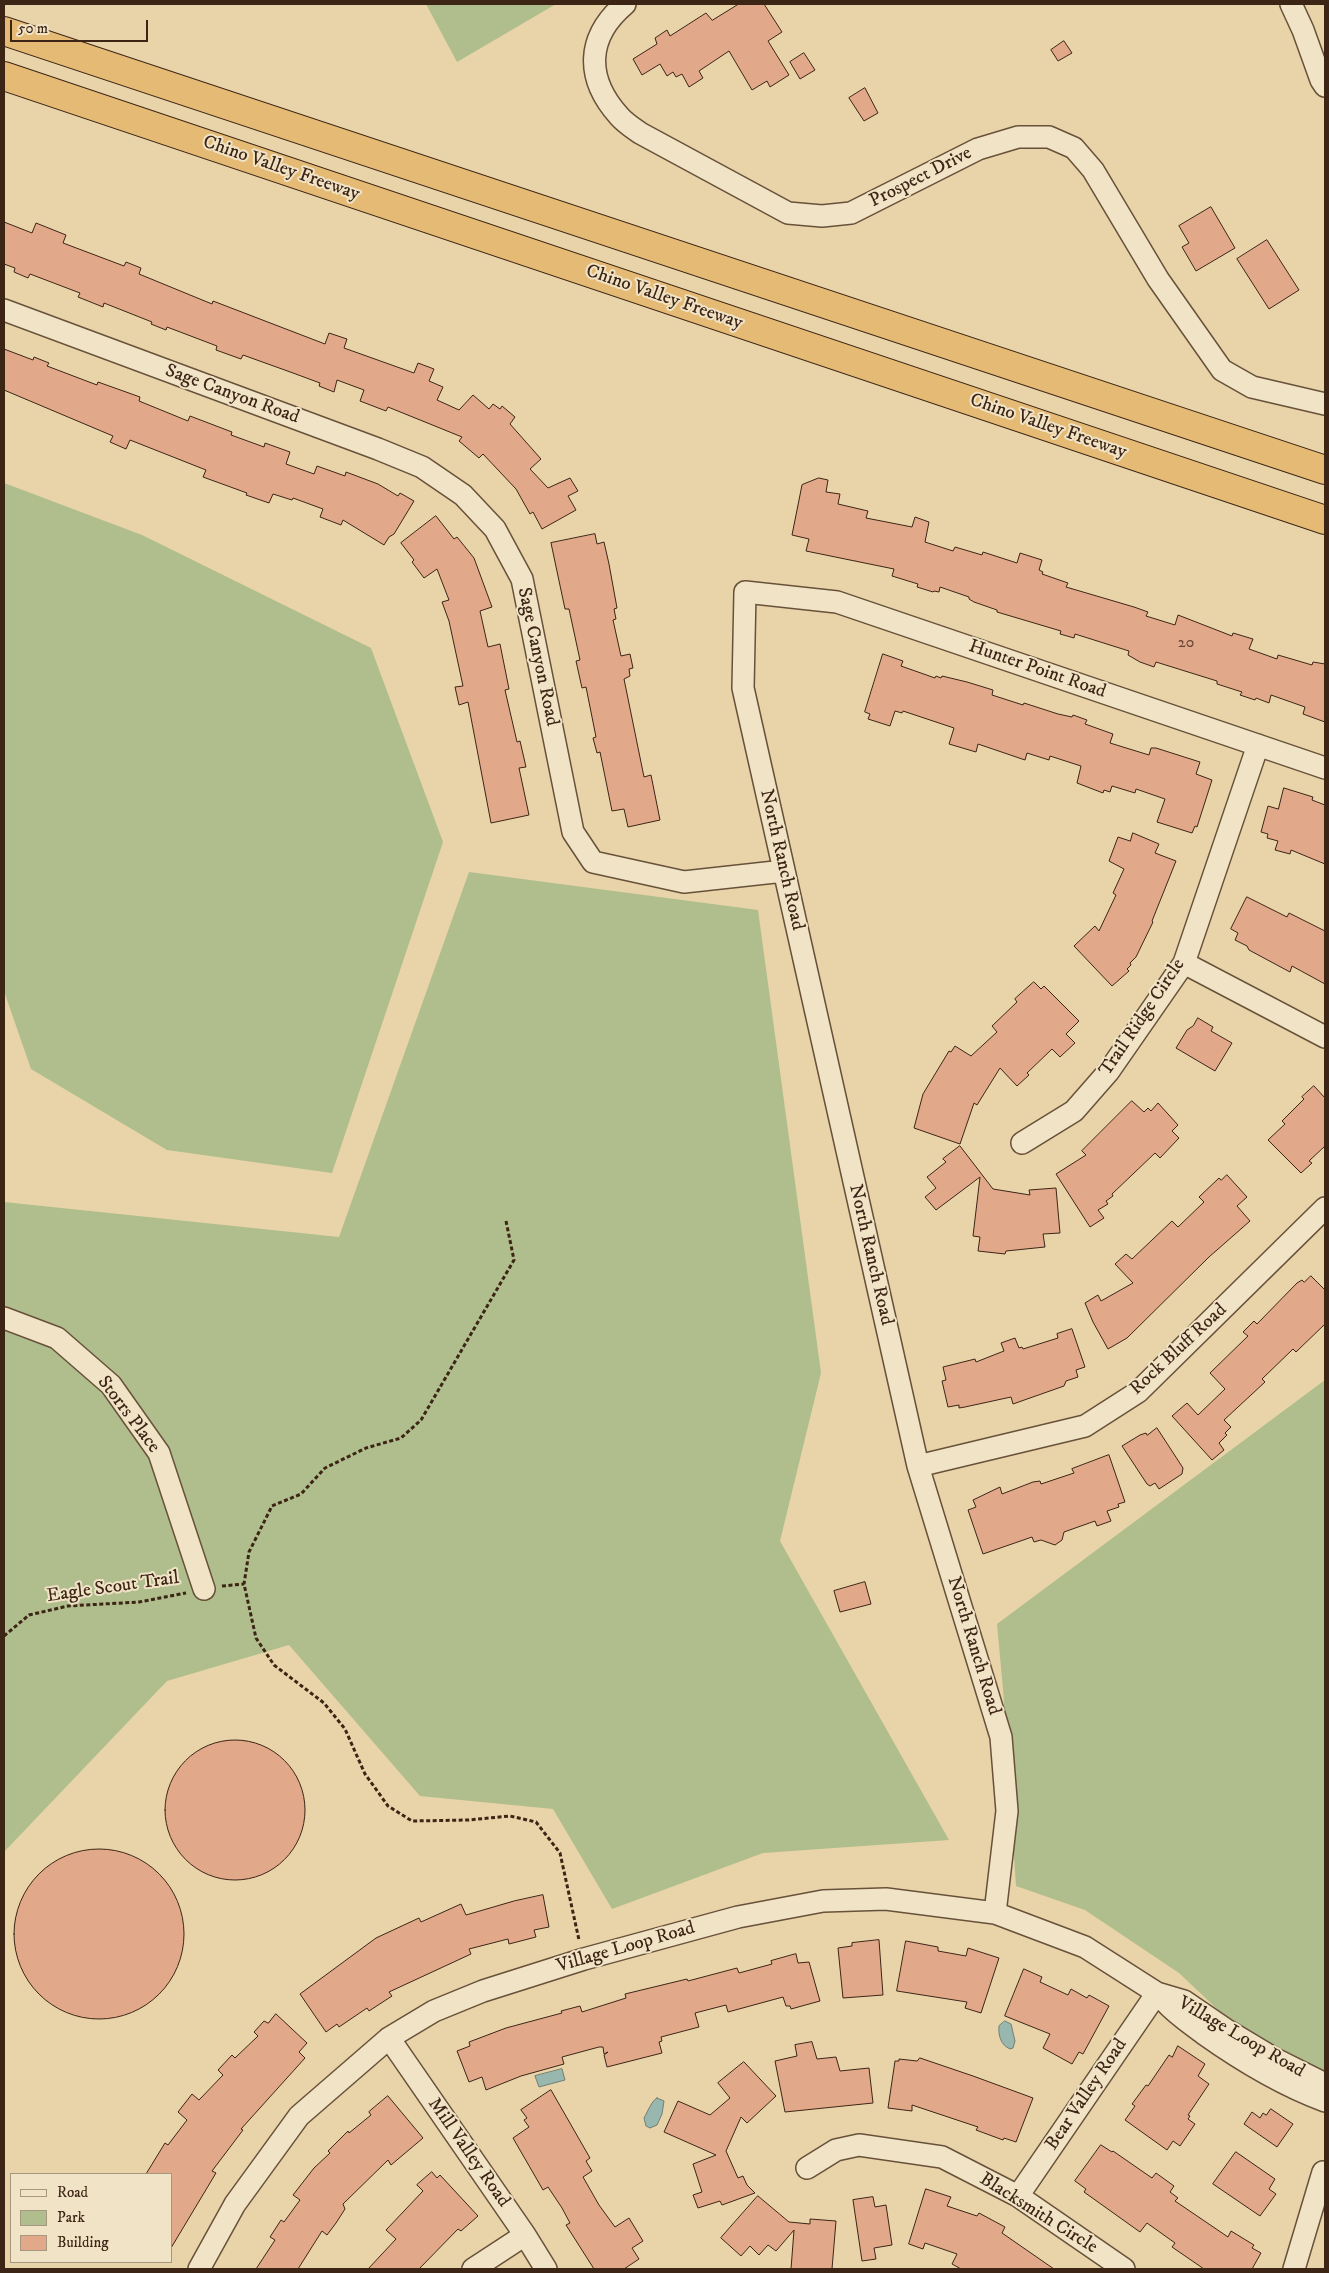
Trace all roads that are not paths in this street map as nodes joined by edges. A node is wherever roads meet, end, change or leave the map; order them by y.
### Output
1 (625, 4) edge
2 (1291, 4) edge
3 (4, 31) edge
4 (4, 76) edge
5 (1325, 86) edge
6 (4, 310) edge
7 (1325, 404) edge
8 (1325, 470) edge
9 (1325, 520) edge
10 (745, 592) joint
11 (1258, 745) junction
12 (1325, 768) edge
13 (784, 871) junction
14 (1184, 963) junction
15 (1325, 1037) edge
16 (1022, 1144) dead end
17 (1325, 1208) edge
18 (4, 1318) edge
19 (918, 1466) junction
20 (204, 1589) road end
21 (995, 1913) junction
22 (1157, 1993) junction
23 (389, 2038) junction
24 (1325, 2084) edge
25 (1325, 2101) edge
26 (807, 2168) dead end
27 (1323, 2172) dead end
28 (1018, 2196) junction
29 (525, 2235) junction
30 (199, 2269) edge
31 (473, 2269) edge
32 (546, 2269) edge
33 (1124, 2269) edge
34 (1294, 2269) edge

1 - 7 street, Prospect Drive
2 - 5 street
3 - 8 highway
4 - 9 highway, Chino Valley Freeway
6 - 13 street, Sage Canyon Road
10 - 11 street, Hunter Point Road
10 - 13 street, North Ranch Road
11 - 12 street, Hunter Point Road
11 - 14 street, Trail Ridge Circle
13 - 19 street, North Ranch Road
14 - 15 street
14 - 16 street, Trail Ridge Circle
17 - 19 street, Rock Bluff Road
18 - 20 street, Storrs Place
19 - 21 street, North Ranch Road
21 - 22 street, Village Loop Road
21 - 23 street, Village Loop Road
22 - 24 street, Village Loop Road
22 - 25 street, Village Loop Road
22 - 28 street, Bear Valley Road
23 - 29 street, Mill Valley Road
23 - 30 street, Village Loop Road
26 - 28 street, Blacksmith Circle
27 - 34 street
28 - 33 street, Blacksmith Circle
29 - 31 street
29 - 32 street, Mill Valley Road

